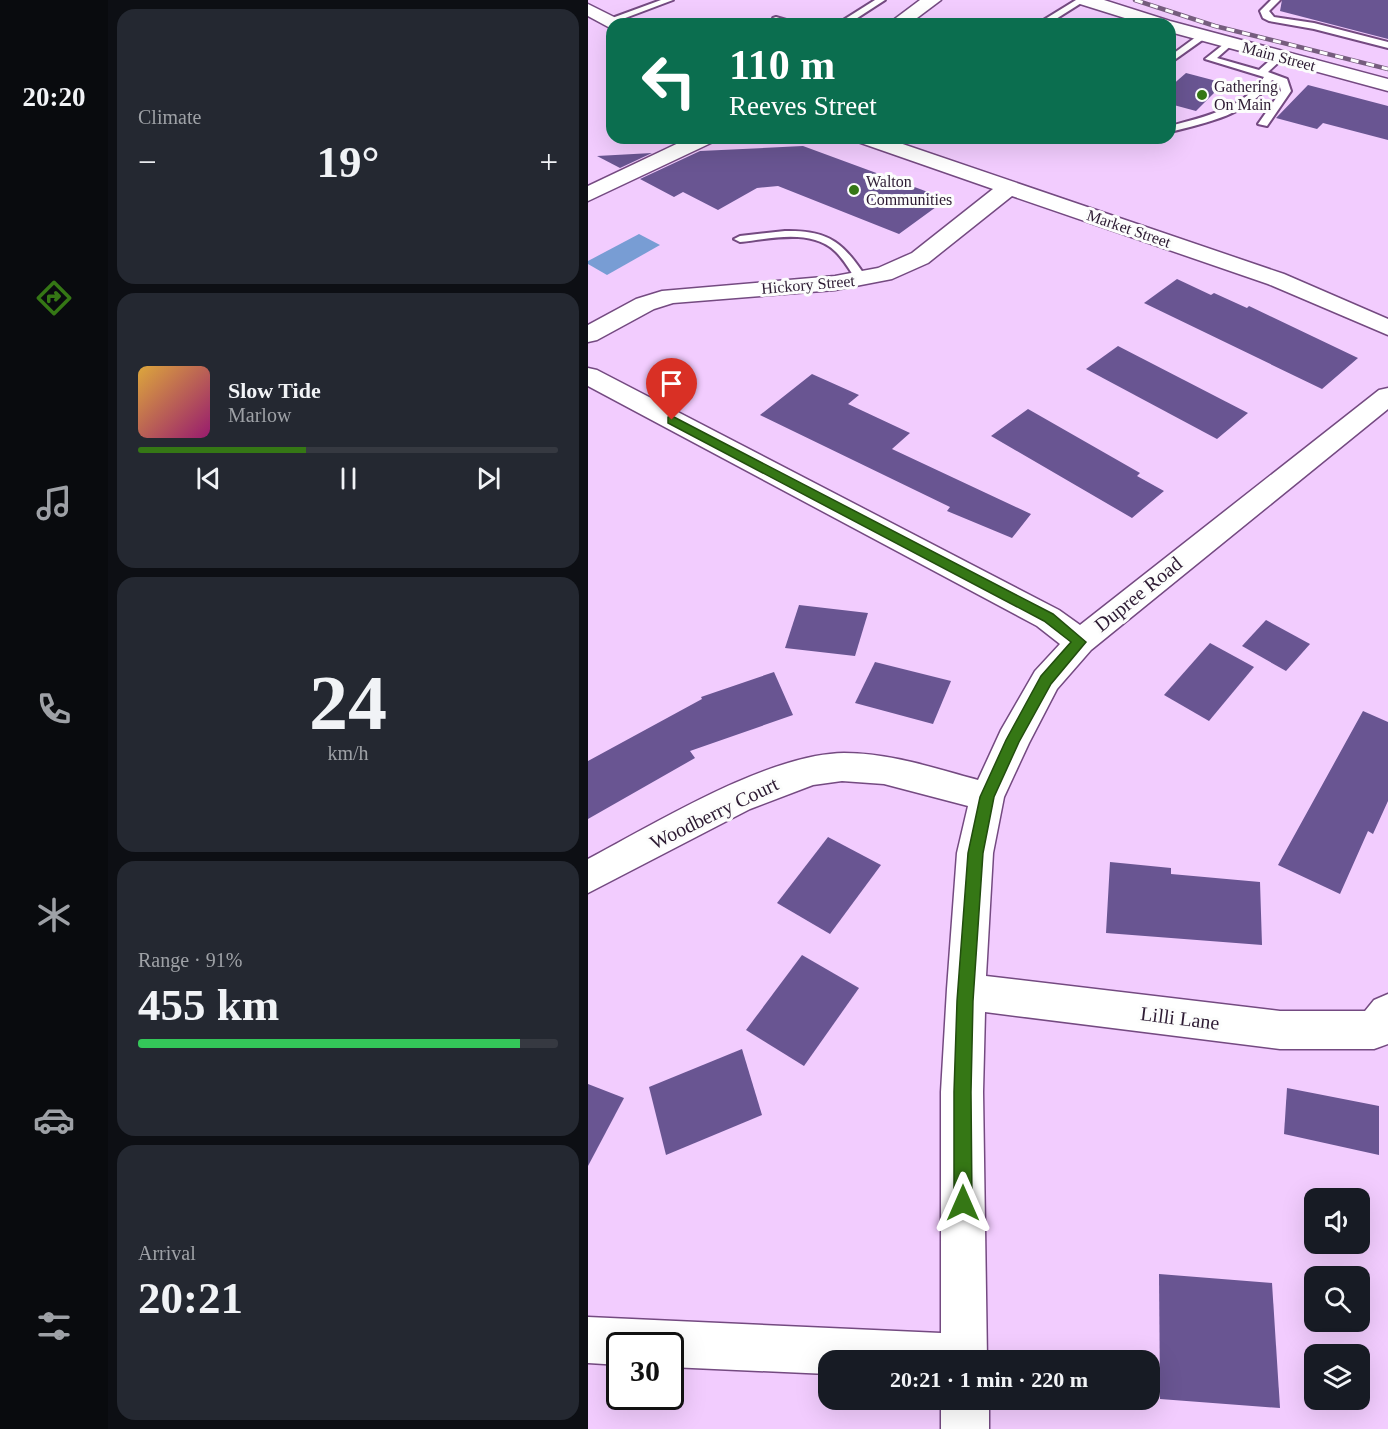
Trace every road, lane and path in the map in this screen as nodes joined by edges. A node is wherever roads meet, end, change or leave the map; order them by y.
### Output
1 (669, 0) edge
2 (881, 0) edge
3 (932, 0) edge
4 (1084, 0) edge
5 (1276, 0) edge
6 (588, 9) edge
7 (624, 18) edge
8 (852, 18) edge
9 (906, 18) edge
10 (1052, 18) edge
11 (1143, 18) edge
12 (606, 20) edge
13 (606, 24) edge
14 (588, 28) edge
15 (1176, 28) edge
16 (1203, 36) junction
17 (1229, 42) junction
18 (1388, 45) edge
19 (1176, 56) edge
20 (1280, 56) junction
21 (1265, 75) junction
22 (1388, 85) edge
23 (1263, 124) dead end
24 (1176, 127) edge
25 (693, 144) edge
26 (883, 144) edge
27 (1009, 187) junction
28 (588, 194) edge
29 (740, 239) dead end
30 (862, 280) junction
31 (1388, 328) edge
32 (588, 335) edge
33 (588, 376) edge
34 (1388, 396) edge
35 (1080, 642) junction
36 (987, 797) junction
37 (588, 877) edge
38 (966, 989) junction
39 (1388, 1013) edge
40 (588, 1340) edge
41 (964, 1350) edge
42 (818, 1360) edge
43 (965, 1410) edge
44 (965, 1429) edge

1 - 7 lane
2 - 8 lane
3 - 9 street
4 - 10 lane
4 - 11 street
5 - 18 lane
6 - 12 street
13 - 14 street
15 - 16 street, Main Street
16 - 17 street, Main Street
16 - 19 lane
17 - 20 street, Main Street
17 - 21 lane
20 - 21 lane
20 - 22 street, Main Street
21 - 23 lane
21 - 24 lane
25 - 28 street
26 - 27 street, Market Street
27 - 30 street, Hickory Street
27 - 31 street, Market Street
29 - 30 lane
30 - 32 street, Hickory Street
33 - 35 street
34 - 35 street, Dupree Road
35 - 36 street, Dupree Road
36 - 37 street, Woodberry Court
36 - 38 street, Dupree Road
38 - 39 street, Lilli Lane
38 - 41 street, Dupree Road
40 - 42 street
43 - 44 street, Dupree Road

